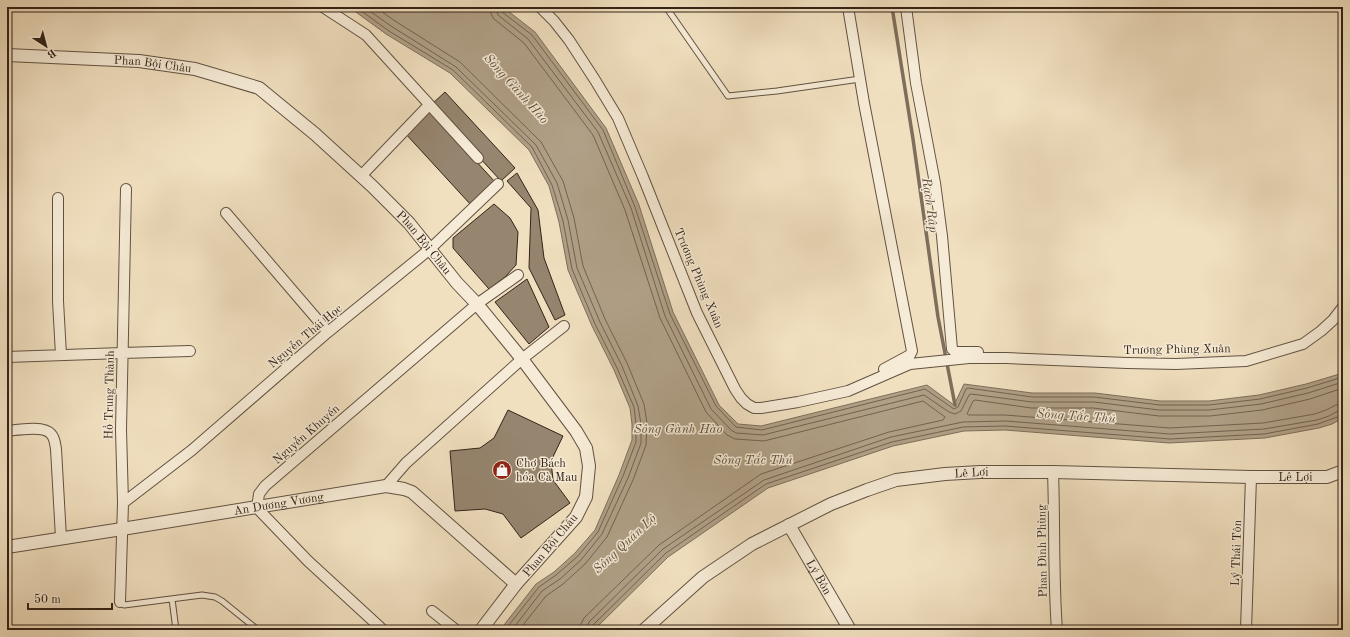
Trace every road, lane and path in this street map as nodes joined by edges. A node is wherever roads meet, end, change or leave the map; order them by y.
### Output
1 (323, 7) edge
2 (540, 7) edge
3 (666, 7) edge
4 (848, 7) edge
5 (906, 7) edge
6 (7, 56) edge
7 (860, 79) junction
8 (429, 105) junction
9 (478, 158) dead end
10 (361, 176) junction
11 (498, 184) dead end
12 (126, 189) dead end
13 (58, 198) dead end
14 (226, 213) dead end
15 (430, 249) junction
16 (518, 275) dead end
17 (477, 304) junction
18 (1343, 307) edge
19 (564, 326) dead end
20 (328, 332) junction
21 (122, 352) junction
22 (190, 352) dead end
23 (61, 355) junction
24 (7, 357) edge
25 (1006, 358) junction
26 (522, 359) junction
27 (865, 384) junction
28 (7, 431) edge
29 (1343, 471) edge
30 (1053, 472) junction
31 (1251, 477) junction
32 (386, 486) junction
33 (124, 503) junction
34 (257, 508) junction
35 (789, 525) junction
36 (122, 530) junction
37 (62, 538) junction
38 (7, 547) edge
39 (516, 584) junction
40 (172, 599) junction
41 (120, 602) joint
42 (432, 611) dead end
43 (176, 630) edge
44 (258, 630) edge
45 (383, 630) edge
46 (456, 630) edge
47 (481, 630) edge
48 (644, 630) edge
49 (850, 630) edge
50 (1057, 630) edge
51 (1246, 630) edge

1 - 8 street
2 - 27 street, Trương Phùng Xuân
3 - 7 lane
4 - 7 street
5 - 25 street
6 - 10 street, Phan Bội Châu
7 - 27 street
8 - 9 street
8 - 10 street
10 - 15 street, Phan Bội Châu
11 - 15 street, Nguyễn Thái Học
12 - 21 street, Hồ Trung Thành
13 - 23 street
14 - 20 street
15 - 17 street, Phan Bội Châu
15 - 20 street, Nguyễn Thái Học
16 - 17 street, Nguyễn Khuyến
17 - 26 street, Phan Bội Châu
17 - 34 street, Nguyễn Khuyến
18 - 25 street, Trương Phùng Xuân
19 - 26 street
20 - 33 street, Nguyễn Thái Học
21 - 22 street
21 - 23 street
21 - 33 street, Hồ Trung Thành
23 - 24 street
25 - 27 street, Trương Phùng Xuân
26 - 32 street
26 - 39 street, Phan Bội Châu
28 - 37 street
29 - 31 street, Lê Lợi
30 - 31 street, Lê Lợi
30 - 35 street, Lê Lợi
30 - 50 street, Phan Đình Phùng
31 - 51 street, Lý Thái Tôn
32 - 34 street, An Dương Vương
32 - 39 street, An Dương Vương
33 - 36 street, Hồ Trung Thành
34 - 36 street, An Dương Vương
34 - 45 street
35 - 48 street, Lê Lợi
35 - 49 street, Lý Bôn
36 - 37 street, An Dương Vương
36 - 41 street, Hồ Trung Thành
37 - 38 street, An Dương Vương
39 - 47 street, Phan Bội Châu
40 - 41 lane
40 - 43 lane
40 - 44 lane
42 - 46 street

